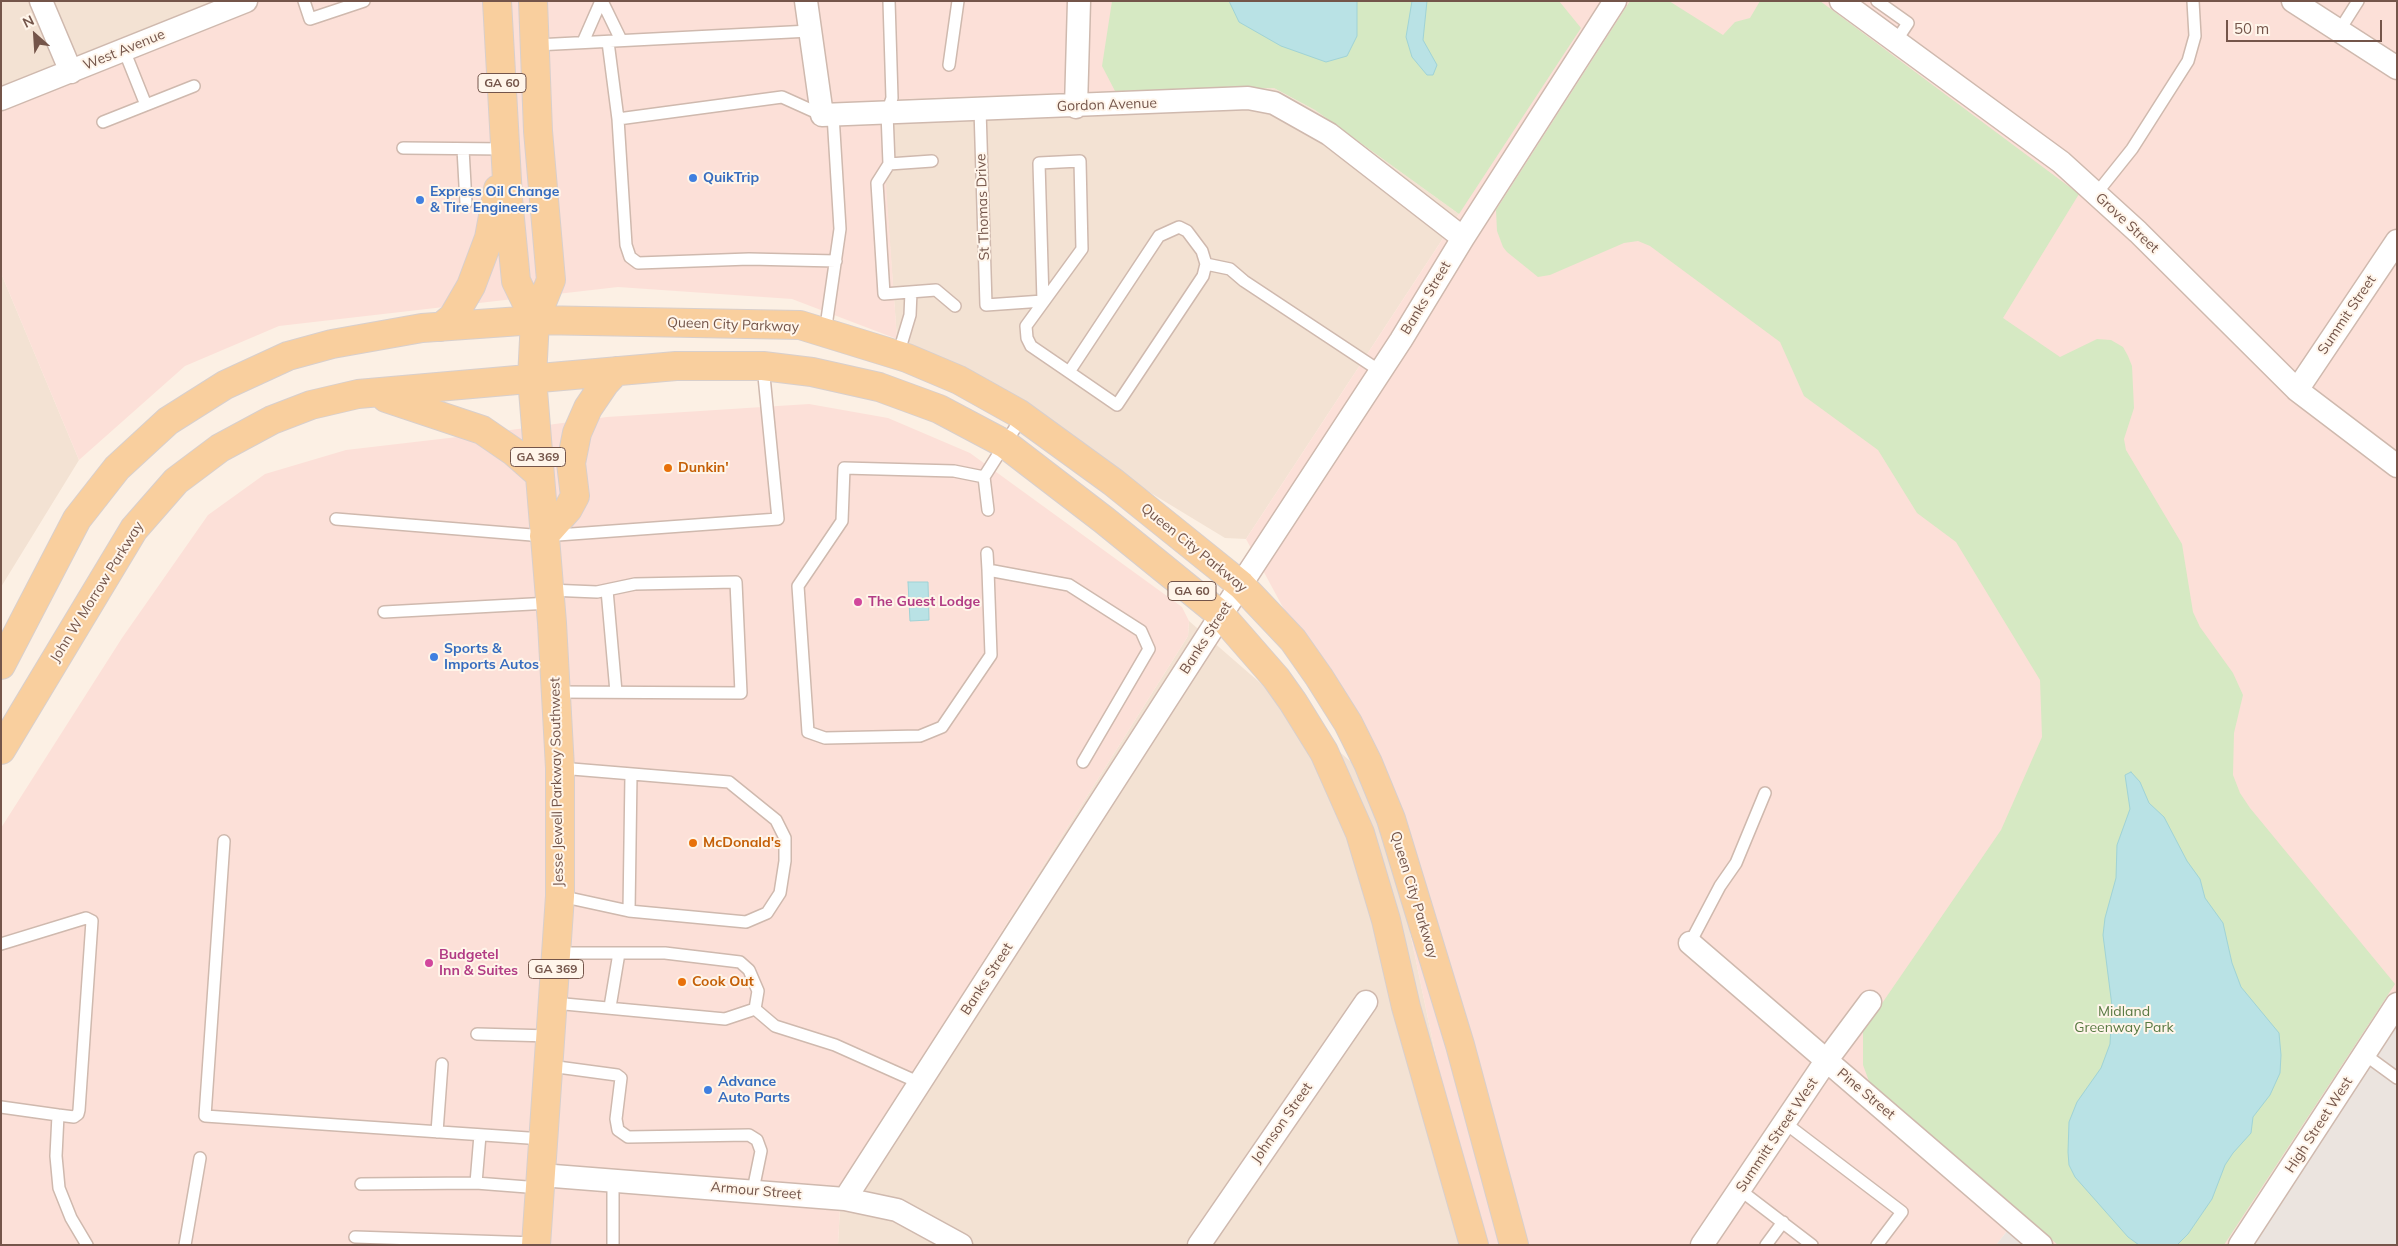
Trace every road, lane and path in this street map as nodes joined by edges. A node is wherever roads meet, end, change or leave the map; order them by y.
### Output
1 (41, 1) edge
2 (246, 1) edge
3 (304, 1) edge
4 (364, 1) edge
5 (497, 1) edge
6 (533, 1) edge
7 (601, 1) edge
8 (806, 1) edge
9 (890, 1) edge
10 (958, 1) edge
11 (1079, 1) edge
12 (1615, 1) edge
13 (1841, 1) edge
14 (1877, 1) edge
15 (2193, 1) edge
16 (2294, 1) edge
17 (2358, 1) edge
18 (810, 31) junction
19 (2339, 31) junction
20 (621, 40) junction
21 (1896, 41) junction
22 (584, 42) junction
23 (608, 42) junction
24 (536, 45) junction
25 (124, 50) junction
26 (948, 65) dead end
27 (2397, 68) edge
28 (71, 72) junction
29 (194, 86) dead end
30 (1, 100) edge
31 (146, 105) junction
32 (1076, 106) junction
33 (980, 109) junction
34 (887, 113) junction
35 (827, 115) junction
36 (618, 119) junction
37 (104, 122) dead end
38 (403, 148) dead end
39 (462, 149) junction
40 (506, 157) junction
41 (932, 161) dead end
42 (889, 164) junction
43 (2096, 194) junction
44 (466, 203) dead end
45 (1463, 238) junction
46 (2397, 240) edge
47 (836, 260) junction
48 (1206, 264) junction
49 (911, 292) junction
50 (1043, 301) junction
51 (955, 306) dead end
52 (535, 320) junction
53 (441, 327) junction
54 (825, 332) junction
55 (898, 355) junction
56 (763, 366) junction
57 (616, 371) junction
58 (1380, 371) junction
59 (1069, 372) junction
60 (532, 378) junction
61 (2297, 390) junction
62 (373, 394) junction
63 (1023, 416) junction
64 (1005, 444) junction
65 (2397, 466) edge
66 (539, 474) junction
67 (984, 477) junction
68 (988, 510) dead end
69 (336, 519) dead end
70 (544, 536) junction
71 (987, 553) dead end
72 (988, 570) junction
73 (1240, 585) junction
74 (607, 590) junction
75 (549, 597) junction
76 (384, 612) dead end
77 (1220, 615) junction
78 (1, 665) edge
79 (556, 692) junction
80 (616, 692) junction
81 (1, 750) edge
82 (1083, 762) dead end
83 (560, 768) junction
84 (631, 775) junction
85 (1765, 793) dead end
86 (224, 841) dead end
87 (560, 896) junction
88 (629, 911) junction
89 (1690, 943) joint
90 (1, 944) edge
91 (557, 953) junction
92 (619, 953) junction
93 (1366, 1002) dead end
94 (1870, 1002) dead end
95 (554, 1003) junction
96 (2397, 1004) edge
97 (610, 1007) junction
98 (755, 1009) junction
99 (477, 1034) dead end
100 (552, 1036) junction
101 (2364, 1054) junction
102 (1826, 1061) junction
103 (442, 1064) dead end
104 (550, 1066) junction
105 (2397, 1078) edge
106 (920, 1083) junction
107 (1, 1107) edge
108 (58, 1115) junction
109 (1785, 1123) junction
110 (437, 1132) junction
111 (480, 1135) junction
112 (545, 1139) junction
113 (200, 1158) dead end
114 (540, 1181) junction
115 (613, 1181) junction
116 (476, 1183) junction
117 (361, 1184) dead end
118 (753, 1190) junction
119 (1740, 1190) junction
120 (845, 1200) junction
121 (1783, 1222) junction
122 (355, 1237) dead end
123 (492, 1242) edge
124 (536, 1244) edge
125 (87, 1245) edge
126 (185, 1245) edge
127 (612, 1245) edge
128 (961, 1245) edge
129 (1198, 1245) edge
130 (1474, 1245) edge
131 (1514, 1245) edge
132 (1702, 1245) edge
133 (1766, 1245) edge
134 (1812, 1245) edge
135 (1877, 1245) edge
136 (2041, 1245) edge
137 (2240, 1245) edge

1 - 28 street
2 - 25 street, West Avenue
3 - 4 lane
5 - 40 main road, Jesse Jewell Parkway Southwest / GA 60
6 - 24 main road, Jesse Jewell Parkway Southwest / GA 60
7 - 20 lane
7 - 22 lane
8 - 18 street
9 - 34 lane
10 - 26 lane
11 - 32 street
12 - 45 street, Banks Street
13 - 21 street, Grove Street
14 - 21 lane
15 - 43 lane
16 - 19 street
17 - 19 lane
18 - 20 lane
18 - 35 street
19 - 27 street
20 - 23 lane
21 - 43 street, Grove Street
22 - 23 lane
22 - 24 lane
23 - 36 lane
24 - 52 main road, Jesse Jewell Parkway Southwest / GA 60
25 - 28 street, West Avenue
25 - 31 lane
28 - 30 street, West Avenue
29 - 31 lane
31 - 37 lane
32 - 33 street, Gordon Avenue
32 - 45 street, Gordon Avenue
33 - 34 street, Gordon Avenue
33 - 50 lane, St Thomas Drive
34 - 35 street, Gordon Avenue
34 - 42 lane
35 - 36 lane
35 - 47 lane
36 - 47 lane
38 - 39 lane
39 - 40 lane
39 - 44 lane
40 - 52 main road, Jesse Jewell Parkway Southwest / GA 60
40 - 53 main road
41 - 42 lane
42 - 49 lane
43 - 61 street, Grove Street
45 - 58 street, Banks Street
46 - 61 street, Summit Street
47 - 54 lane
48 - 58 lane
48 - 59 lane
48 - 59 lane
49 - 51 lane
49 - 55 lane
50 - 50 lane
50 - 59 lane
52 - 53 main road
52 - 54 main road, Queen City Parkway / GA 60
52 - 60 main road, Jesse Jewell Parkway Southwest / GA 369
53 - 78 main road
54 - 55 main road, Queen City Parkway / GA 60
55 - 63 main road, Queen City Parkway / GA 60
56 - 57 main road, GA 60
56 - 64 main road, GA 60
56 - 70 lane
57 - 60 main road, GA 60
57 - 70 main road
58 - 73 street, Banks Street
60 - 62 main road, John W Morrow Parkway
60 - 66 main road, Jesse Jewell Parkway Southwest / GA 369
61 - 65 street, Grove Street
62 - 66 main road
62 - 81 main road, John W Morrow Parkway
63 - 64 lane
63 - 73 main road, Queen City Parkway / GA 60
64 - 67 lane
64 - 77 main road, GA 60
66 - 70 main road, Jesse Jewell Parkway Southwest / GA 369
67 - 68 lane
67 - 72 lane
69 - 70 lane
70 - 75 main road, Jesse Jewell Parkway Southwest / GA 369
71 - 72 lane
72 - 82 lane
73 - 77 street, Banks Street
73 - 131 main road, Queen City Parkway / GA 60
74 - 75 lane
74 - 80 lane
74 - 80 lane
75 - 76 lane
75 - 79 main road, Jesse Jewell Parkway Southwest / GA 369
77 - 106 street, Banks Street
77 - 130 main road, GA 60
79 - 80 lane
79 - 83 main road, Jesse Jewell Parkway Southwest / GA 369
83 - 84 lane
83 - 87 main road, Jesse Jewell Parkway Southwest / GA 369
84 - 88 lane
84 - 88 lane
85 - 89 lane
86 - 110 lane
87 - 88 lane
87 - 91 main road, Jesse Jewell Parkway Southwest / GA 369
89 - 102 street, Pine Street
90 - 108 lane
91 - 92 lane
91 - 95 main road, Jesse Jewell Parkway Southwest / GA 369
92 - 97 lane
92 - 98 lane
93 - 129 street, Johnson Street
94 - 102 street, Summitt Street West
95 - 97 lane
95 - 100 main road, Jesse Jewell Parkway Southwest / GA 369
96 - 101 street, High Street West
97 - 98 lane
98 - 106 lane
99 - 100 lane
100 - 104 main road, Jesse Jewell Parkway Southwest / GA 369
101 - 105 lane
101 - 137 street, High Street West
102 - 109 street, Summitt Street West
102 - 136 street, Pine Street
103 - 110 lane
104 - 112 main road, Jesse Jewell Parkway Southwest / GA 369
104 - 118 lane
106 - 120 street, Banks Street
107 - 108 lane
108 - 125 lane
109 - 119 street, Summitt Street West
109 - 135 lane
110 - 111 lane
111 - 112 lane
111 - 116 lane
112 - 114 main road, Jesse Jewell Parkway Southwest / GA 369
113 - 126 lane
114 - 115 street, Armour Street
114 - 116 lane
114 - 124 main road, Jesse Jewell Parkway Southwest / GA 369
115 - 118 street, Armour Street
115 - 127 lane
116 - 117 lane
118 - 120 street, Armour Street
119 - 121 lane
119 - 132 street, Summitt Street West
120 - 128 street, Armour Street
121 - 133 lane
121 - 134 lane
122 - 123 lane
123 - 124 lane

